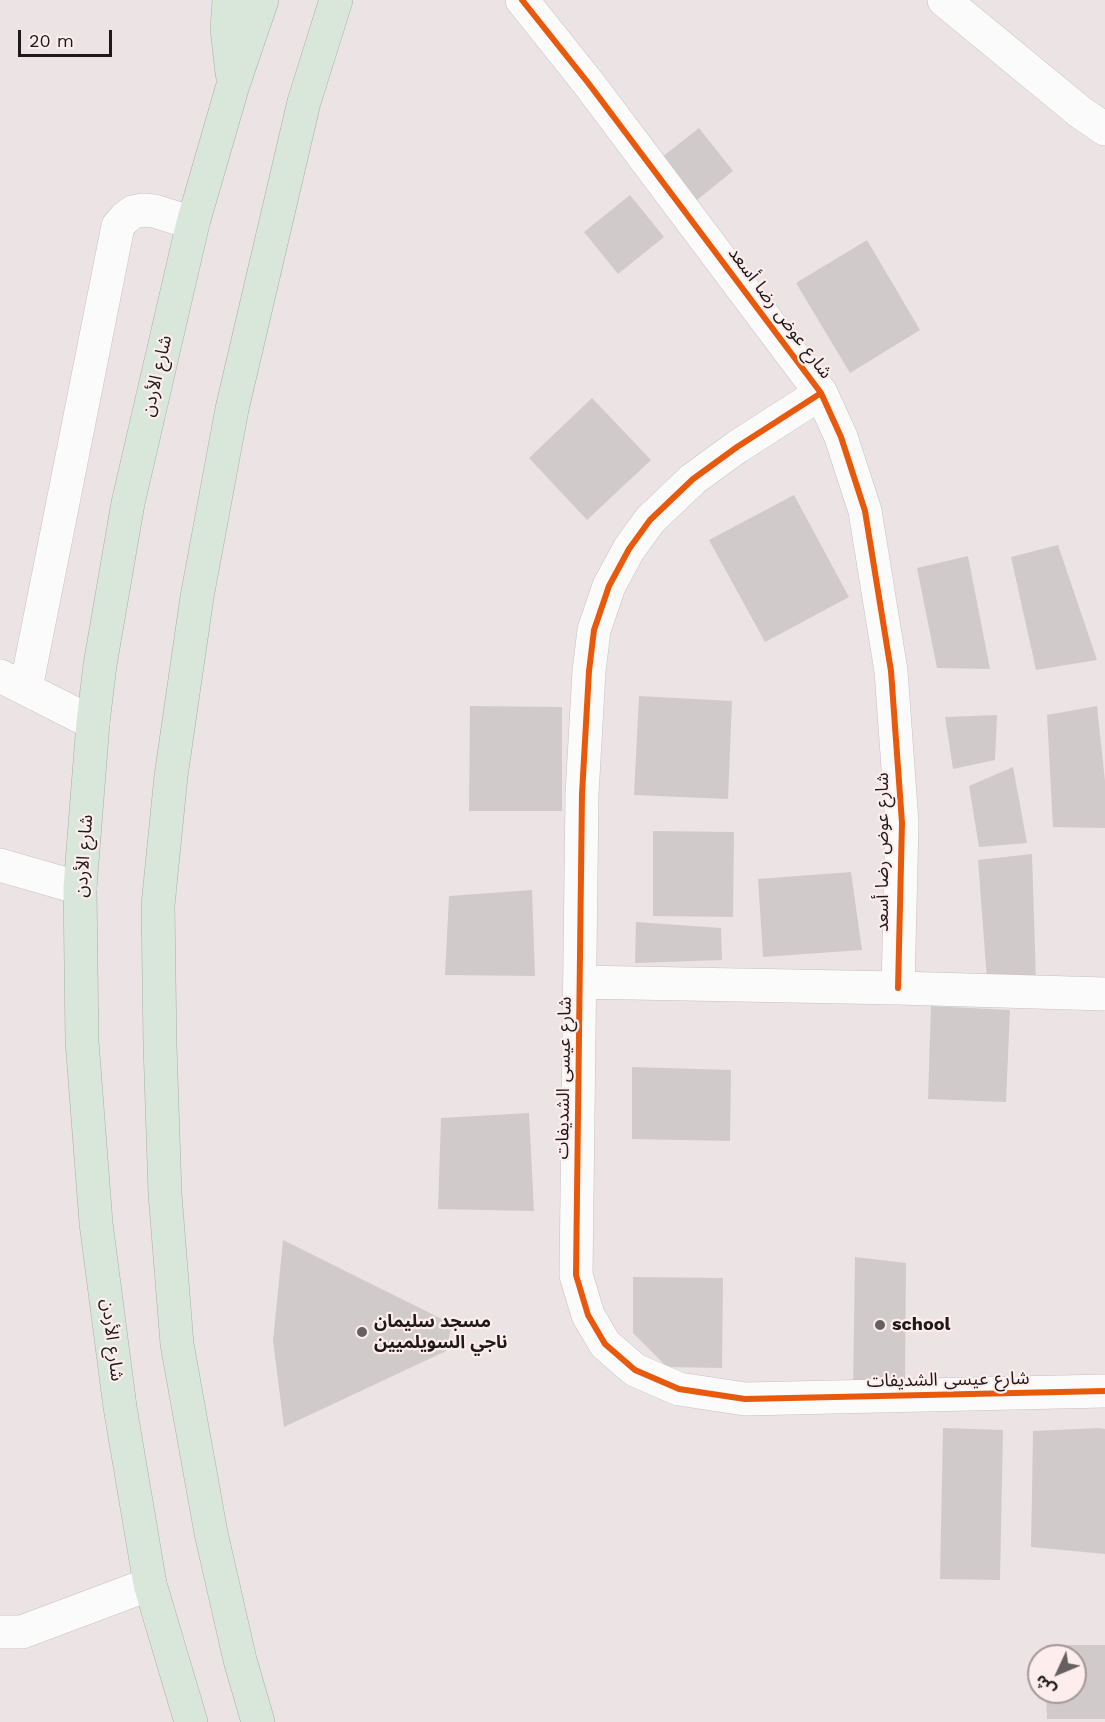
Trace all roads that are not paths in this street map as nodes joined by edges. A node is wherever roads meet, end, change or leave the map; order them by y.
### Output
1 (229, 0) edge
2 (262, 0) edge
3 (336, 0) edge
4 (522, 0) edge
5 (944, 0) edge
6 (233, 85) junction
7 (1105, 129) edge
8 (192, 223) junction
9 (821, 393) junction
10 (13, 682) edge
11 (93, 723) junction
12 (0, 865) edge
13 (80, 888) junction
14 (580, 982) junction
15 (898, 988) junction
16 (1105, 994) edge
17 (1105, 1391) edge
18 (150, 1584) junction
19 (0, 1632) edge
20 (191, 1722) edge
21 (258, 1722) edge

1 - 6 highway
2 - 6 highway, شارع الأردن
3 - 21 highway
4 - 9 street, شارع عوض رضا أسعد
5 - 7 street
6 - 8 highway, شارع الأردن
8 - 10 street
8 - 11 highway, شارع الأردن
9 - 14 street, شارع عيسى الشديفات
9 - 15 street, شارع عوض رضا أسعد
10 - 11 street
11 - 13 highway, شارع الأردن
12 - 13 street
13 - 18 highway, شارع الأردن
14 - 15 street
14 - 17 street, شارع عيسى الشديفات
15 - 16 street
18 - 19 street
18 - 20 highway, شارع الأردن

